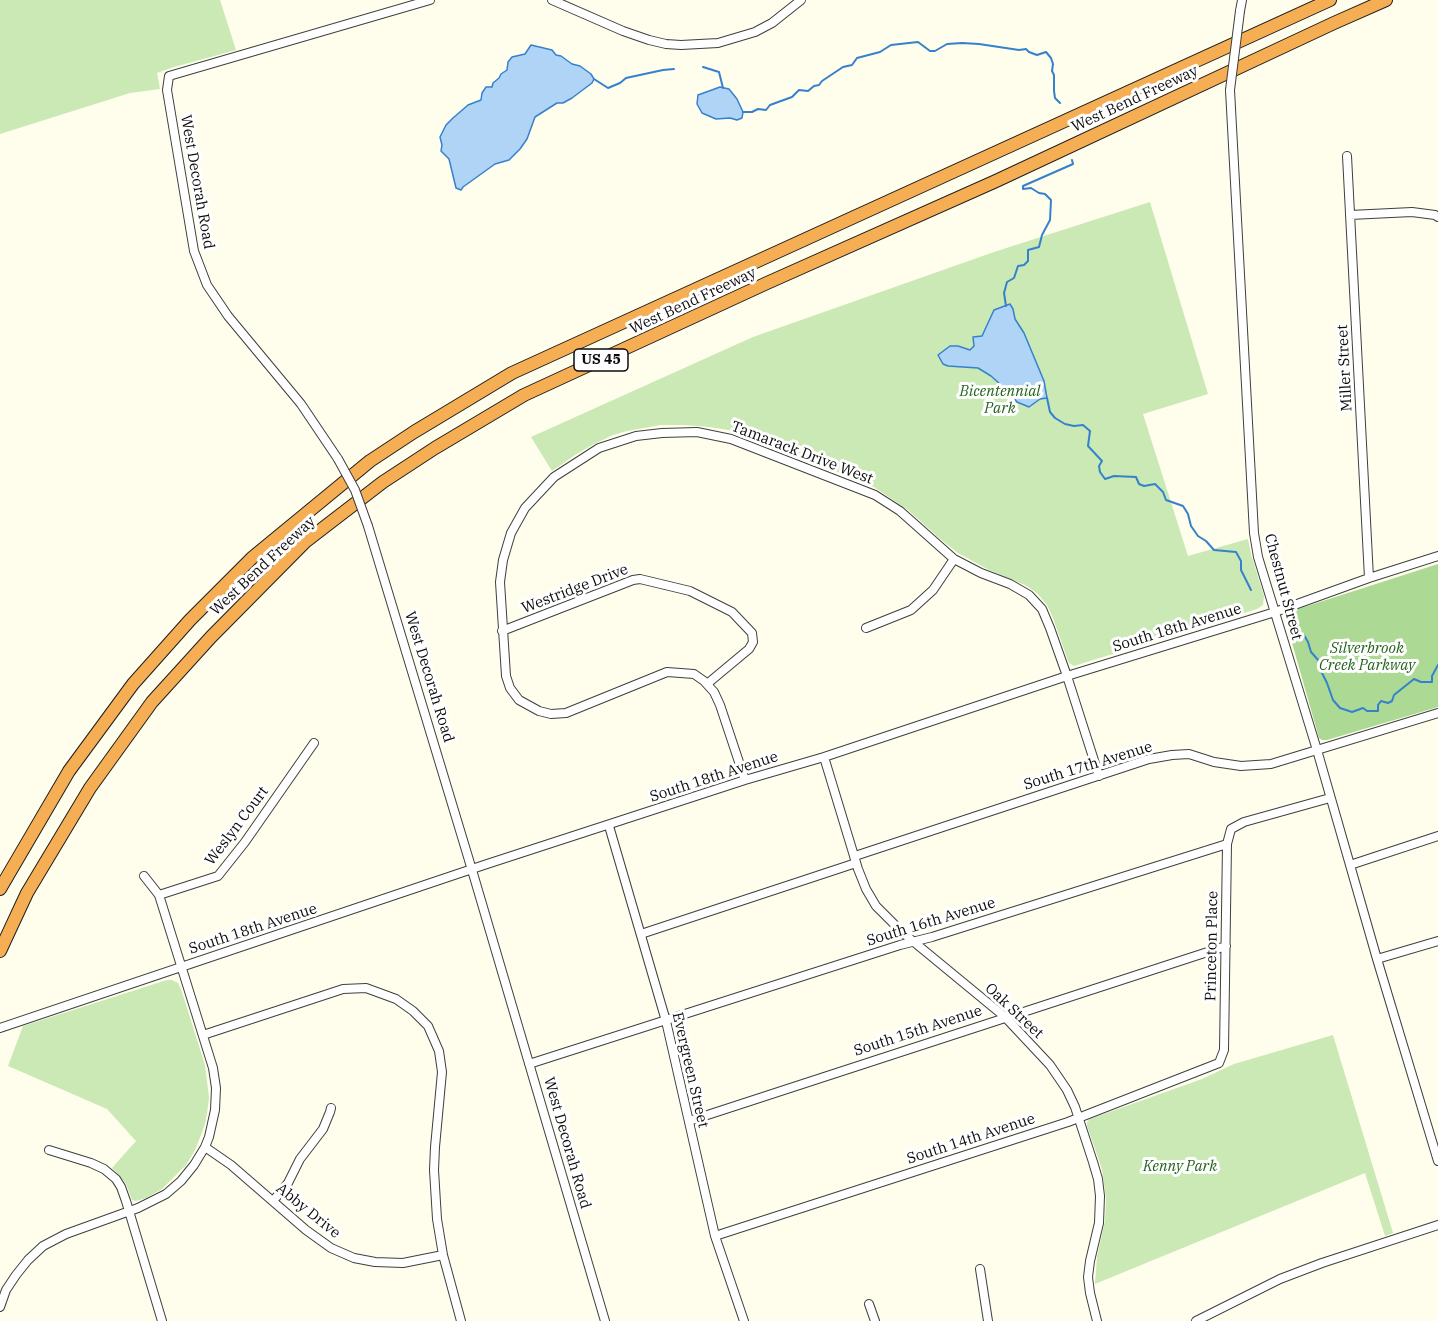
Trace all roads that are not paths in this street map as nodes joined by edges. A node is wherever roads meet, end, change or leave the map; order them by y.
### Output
1 (430, 0) edge
2 (552, 0) edge
3 (801, 0) edge
4 (1242, 0) edge
5 (1330, 0) edge
6 (1386, 0) edge
7 (1347, 156) dead end
8 (1350, 215) junction
9 (1438, 217) edge
10 (1438, 556) edge
11 (954, 559) junction
12 (1369, 578) junction
13 (1275, 612) junction
14 (866, 628) dead end
15 (502, 631) junction
16 (1067, 676) junction
17 (707, 684) junction
18 (1438, 714) edge
19 (314, 743) dead end
20 (1317, 750) junction
21 (824, 757) junction
22 (1099, 776) junction
23 (745, 780) junction
24 (1330, 798) junction
25 (609, 826) junction
26 (1438, 836) edge
27 (1227, 843) junction
28 (856, 859) junction
29 (1350, 865) junction
30 (472, 870) junction
31 (144, 876) dead end
32 (0, 890) edge
33 (159, 895) junction
34 (641, 934) junction
35 (1438, 941) edge
36 (914, 942) junction
37 (1226, 946) junction
38 (0, 951) edge
39 (1377, 959) junction
40 (182, 966) junction
41 (1005, 1017) junction
42 (666, 1021) junction
43 (0, 1028) edge
44 (203, 1035) junction
45 (1224, 1050) joint
46 (529, 1064) junction
47 (331, 1108) dead end
48 (1079, 1118) junction
49 (688, 1121) junction
50 (205, 1148) junction
51 (49, 1150) dead end
52 (1438, 1161) edge
53 (273, 1201) junction
54 (130, 1212) junction
55 (1438, 1226) edge
56 (715, 1236) junction
57 (443, 1255) junction
58 (980, 1269) dead end
59 (869, 1304) dead end
60 (0, 1307) edge
61 (162, 1321) edge
62 (461, 1321) edge
63 (605, 1321) edge
64 (744, 1321) edge
65 (875, 1321) edge
66 (988, 1321) edge
67 (1096, 1321) edge
68 (1196, 1321) edge

1 - 30 street, West Decorah Road, bridge
2 - 3 street
4 - 13 street, Chestnut Street, bridge
5 - 32 highway, West Bend Freeway / US 45
6 - 38 highway, West Bend Freeway / US 45
7 - 8 street, Miller Street
8 - 9 street
8 - 12 street, Miller Street
10 - 12 street, South 18th Avenue
11 - 14 street
11 - 15 street, Tamarack Drive West
11 - 16 street, Tamarack Drive West
12 - 13 street, South 18th Avenue
13 - 16 street, South 18th Avenue
13 - 20 street, Chestnut Street
15 - 17 street, Tamarack Drive West
15 - 17 street, Westridge Drive
16 - 21 street, South 18th Avenue
16 - 22 street, Tamarack Drive West
17 - 23 street
18 - 20 street, South 17th Avenue
19 - 33 street, Weslyn Court
20 - 22 street, South 17th Avenue
20 - 24 street, Chestnut Street
21 - 23 street, South 18th Avenue
21 - 28 street, Oak Street
22 - 28 street, South 17th Avenue
23 - 25 street, South 18th Avenue
24 - 27 street
24 - 29 street, Chestnut Street
25 - 30 street, South 18th Avenue
25 - 34 street, Evergreen Street
26 - 29 street
27 - 36 street, South 16th Avenue
27 - 37 street, Princeton Place
28 - 34 street, South 17th Avenue
28 - 36 street, Oak Street
29 - 39 street, Chestnut Street
30 - 40 street, South 18th Avenue
30 - 46 street, West Decorah Road
31 - 33 street
33 - 40 street
34 - 42 street, Evergreen Street
35 - 39 street
36 - 41 street, Oak Street
36 - 42 street, South 16th Avenue
37 - 41 street, South 15th Avenue
37 - 45 street, Princeton Place
39 - 52 street, Chestnut Street
40 - 43 street, South 18th Avenue
40 - 44 street
41 - 48 street, Oak Street
41 - 49 street, South 15th Avenue
42 - 46 street, South 16th Avenue
42 - 49 street, Evergreen Street
44 - 50 street
44 - 57 street
45 - 48 street, South 14th Avenue
46 - 63 street, West Decorah Road
47 - 53 street
48 - 56 street, South 14th Avenue
48 - 67 street, Oak Street
49 - 56 street, Evergreen Street
50 - 53 street, Abby Drive
50 - 54 street
51 - 54 street
53 - 57 street, Abby Drive
54 - 60 street
54 - 61 street
55 - 68 street
56 - 64 street, Evergreen Street
57 - 62 street
58 - 66 street
59 - 65 street

